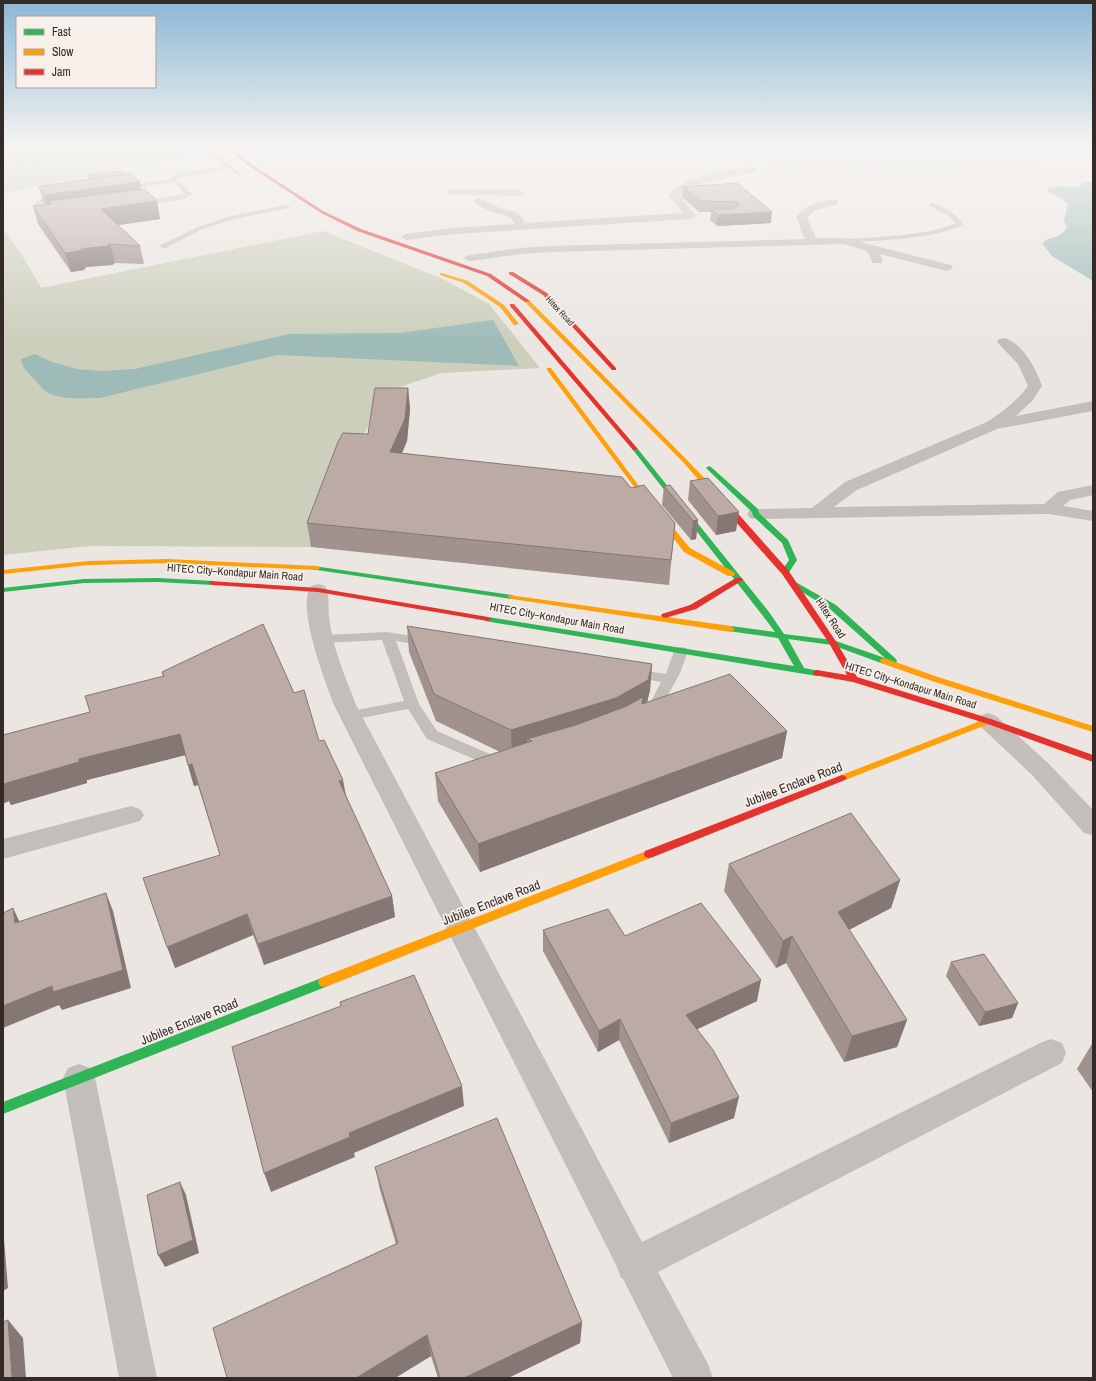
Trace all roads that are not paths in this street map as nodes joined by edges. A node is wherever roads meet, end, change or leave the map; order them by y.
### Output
1 (41, 212) edge
2 (267, 212) edge
3 (324, 212) edge
4 (520, 212) edge
5 (691, 212) edge
6 (806, 212) edge
7 (949, 212) edge
8 (57, 215) edge
9 (316, 219) dead end
10 (371, 224) dead end
11 (522, 226) junction
12 (340, 231) dead end
13 (352, 237) dead end
14 (406, 237) junction
15 (844, 241) junction
16 (812, 242) junction
17 (163, 246) dead end
18 (872, 249) junction
19 (470, 258) junction
20 (878, 261) dead end
21 (490, 265) dead end
22 (947, 267) dead end
23 (502, 269) dead end
24 (433, 270) dead end
25 (521, 331) dead end
26 (1004, 342) dead end
27 (545, 363) dead end
28 (620, 375) dead end
29 (1093, 406) edge
30 (992, 425) junction
31 (701, 461) dead end
32 (1093, 490) edge
33 (1049, 509) junction
34 (816, 513) junction
35 (756, 514) junction
36 (1093, 516) edge
37 (3, 572) edge
38 (785, 572) junction
39 (738, 579) junction
40 (792, 582) junction
41 (461, 589) junction
42 (3, 590) edge
43 (318, 590) junction
44 (452, 606) junction
45 (660, 618) junction
46 (387, 636) junction
47 (782, 637) junction
48 (324, 639) junction
49 (833, 643) junction
50 (442, 644) edge
51 (681, 651) junction
52 (897, 665) junction
53 (801, 670) junction
54 (622, 672) edge
55 (669, 679) junction
56 (854, 679) junction
57 (412, 704) junction
58 (350, 715) junction
59 (633, 721) edge
60 (988, 721) junction
61 (1093, 729) edge
62 (1093, 759) edge
63 (512, 764) edge
64 (131, 815) dead end
65 (1093, 826) edge
66 (3, 849) edge
67 (460, 928) junction
68 (1051, 1053) dead end
69 (79, 1078) junction
70 (3, 1108) edge
71 (634, 1265) junction
72 (138, 1378) edge
73 (694, 1378) edge

1 - 8 lane
2 - 17 lane
3 - 38 street, Hitex Road
4 - 11 street
5 - 11 street
6 - 16 street
7 - 15 lane
9 - 12 street
10 - 14 street
11 - 14 street
13 - 39 street
14 - 19 street
15 - 16 street
15 - 18 street
16 - 19 street
18 - 20 street
18 - 22 street
19 - 21 street
23 - 28 street, Hitex Road
24 - 25 street
26 - 30 street
27 - 39 street
29 - 30 street
30 - 34 street
31 - 35 street
32 - 33 street
33 - 34 street
33 - 36 street
34 - 35 street
35 - 38 street
37 - 41 street, HITEC City–Kondapur Main Road
38 - 40 street, Hitex Road
39 - 45 street
39 - 47 street
40 - 49 street, Hitex Road
40 - 52 street
41 - 44 street
41 - 45 street, HITEC City–Kondapur Main Road
42 - 43 street, HITEC City–Kondapur Main Road
43 - 44 street, HITEC City–Kondapur Main Road
43 - 48 street
44 - 51 street, HITEC City–Kondapur Main Road
45 - 47 street, HITEC City–Kondapur Main Road
46 - 48 lane
46 - 50 lane
46 - 57 lane
47 - 49 street, HITEC City–Kondapur Main Road
47 - 53 street
48 - 58 street
49 - 52 street, HITEC City–Kondapur Main Road
49 - 56 street, Hitex Road
51 - 53 street, HITEC City–Kondapur Main Road
51 - 55 lane
52 - 61 street, HITEC City–Kondapur Main Road
53 - 56 street, HITEC City–Kondapur Main Road
54 - 55 lane
55 - 59 lane
56 - 60 street, HITEC City–Kondapur Main Road
57 - 58 lane
57 - 63 lane
58 - 67 street
60 - 62 street, HITEC City–Kondapur Main Road
60 - 65 street
60 - 67 street, Jubilee Enclave Road
64 - 66 street
67 - 69 street, Jubilee Enclave Road
67 - 71 street
68 - 71 street
69 - 70 street, Jubilee Enclave Road
69 - 72 street
71 - 73 street

